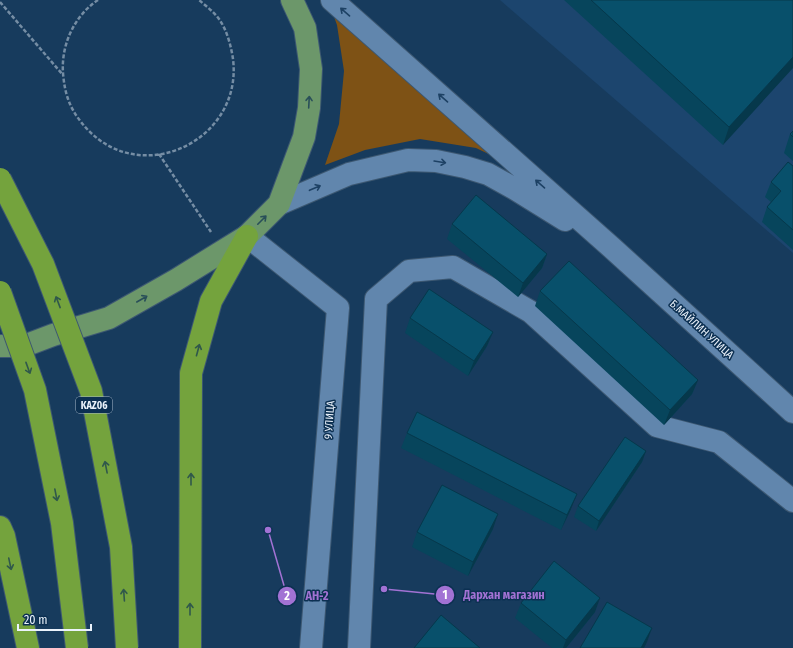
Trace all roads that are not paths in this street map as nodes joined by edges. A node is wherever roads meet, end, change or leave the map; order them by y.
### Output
1 (292, 0) edge
2 (332, 0) edge
3 (0, 179) edge
4 (279, 204) junction
5 (247, 236) junction
6 (611, 247) junction
7 (0, 292) edge
8 (0, 346) edge
9 (793, 412) edge
10 (793, 501) edge
11 (0, 527) edge
12 (28, 648) edge
13 (77, 648) edge
14 (127, 648) edge
15 (190, 648) edge
16 (311, 648) edge
17 (359, 648) edge

4 -> 1 main road
6 -> 2 street
14 -> 3 highway, KАZ06, bridge
5 -> 4 main road
4 -> 6 street
8 -> 5 main road
15 -> 5 highway
5 - 16 street, 9 УЛИЦА
6 - 9 street, Б.МАЙЛИН УЛИЦА
7 -> 13 highway, bridge
10 - 17 street
11 -> 12 highway

